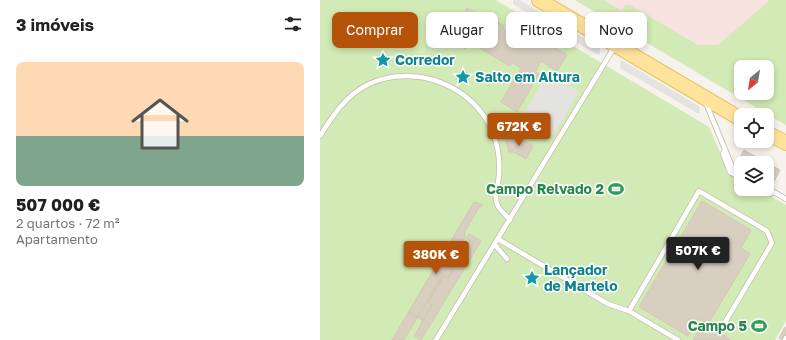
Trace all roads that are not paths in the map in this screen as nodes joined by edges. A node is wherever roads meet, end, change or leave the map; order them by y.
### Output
1 (539, 0) edge
2 (585, 26) edge
3 (614, 48) edge
4 (623, 48) edge
5 (703, 97) junction
6 (734, 115) edge
7 (320, 136) edge
8 (774, 137) edge
9 (786, 143) edge
10 (725, 150) junction
11 (734, 170) edge
12 (734, 174) edge
13 (774, 192) edge
14 (786, 199) edge
15 (510, 220) junction
16 (498, 239) junction
17 (495, 245) junction
18 (506, 259) dead end
19 (629, 311) junction
20 (721, 329) dead end
21 (436, 340) edge
22 (678, 340) edge

1 - 2 main road
3 - 15 lane
4 - 5 main road
5 - 6 main road
5 - 10 lane
7 - 15 lane
8 - 9 main road
10 - 11 lane
10 - 12 lane
13 - 14 lane
15 - 16 lane
16 - 17 lane
16 - 19 lane
17 - 18 lane
17 - 21 lane
19 - 20 lane
19 - 22 lane

